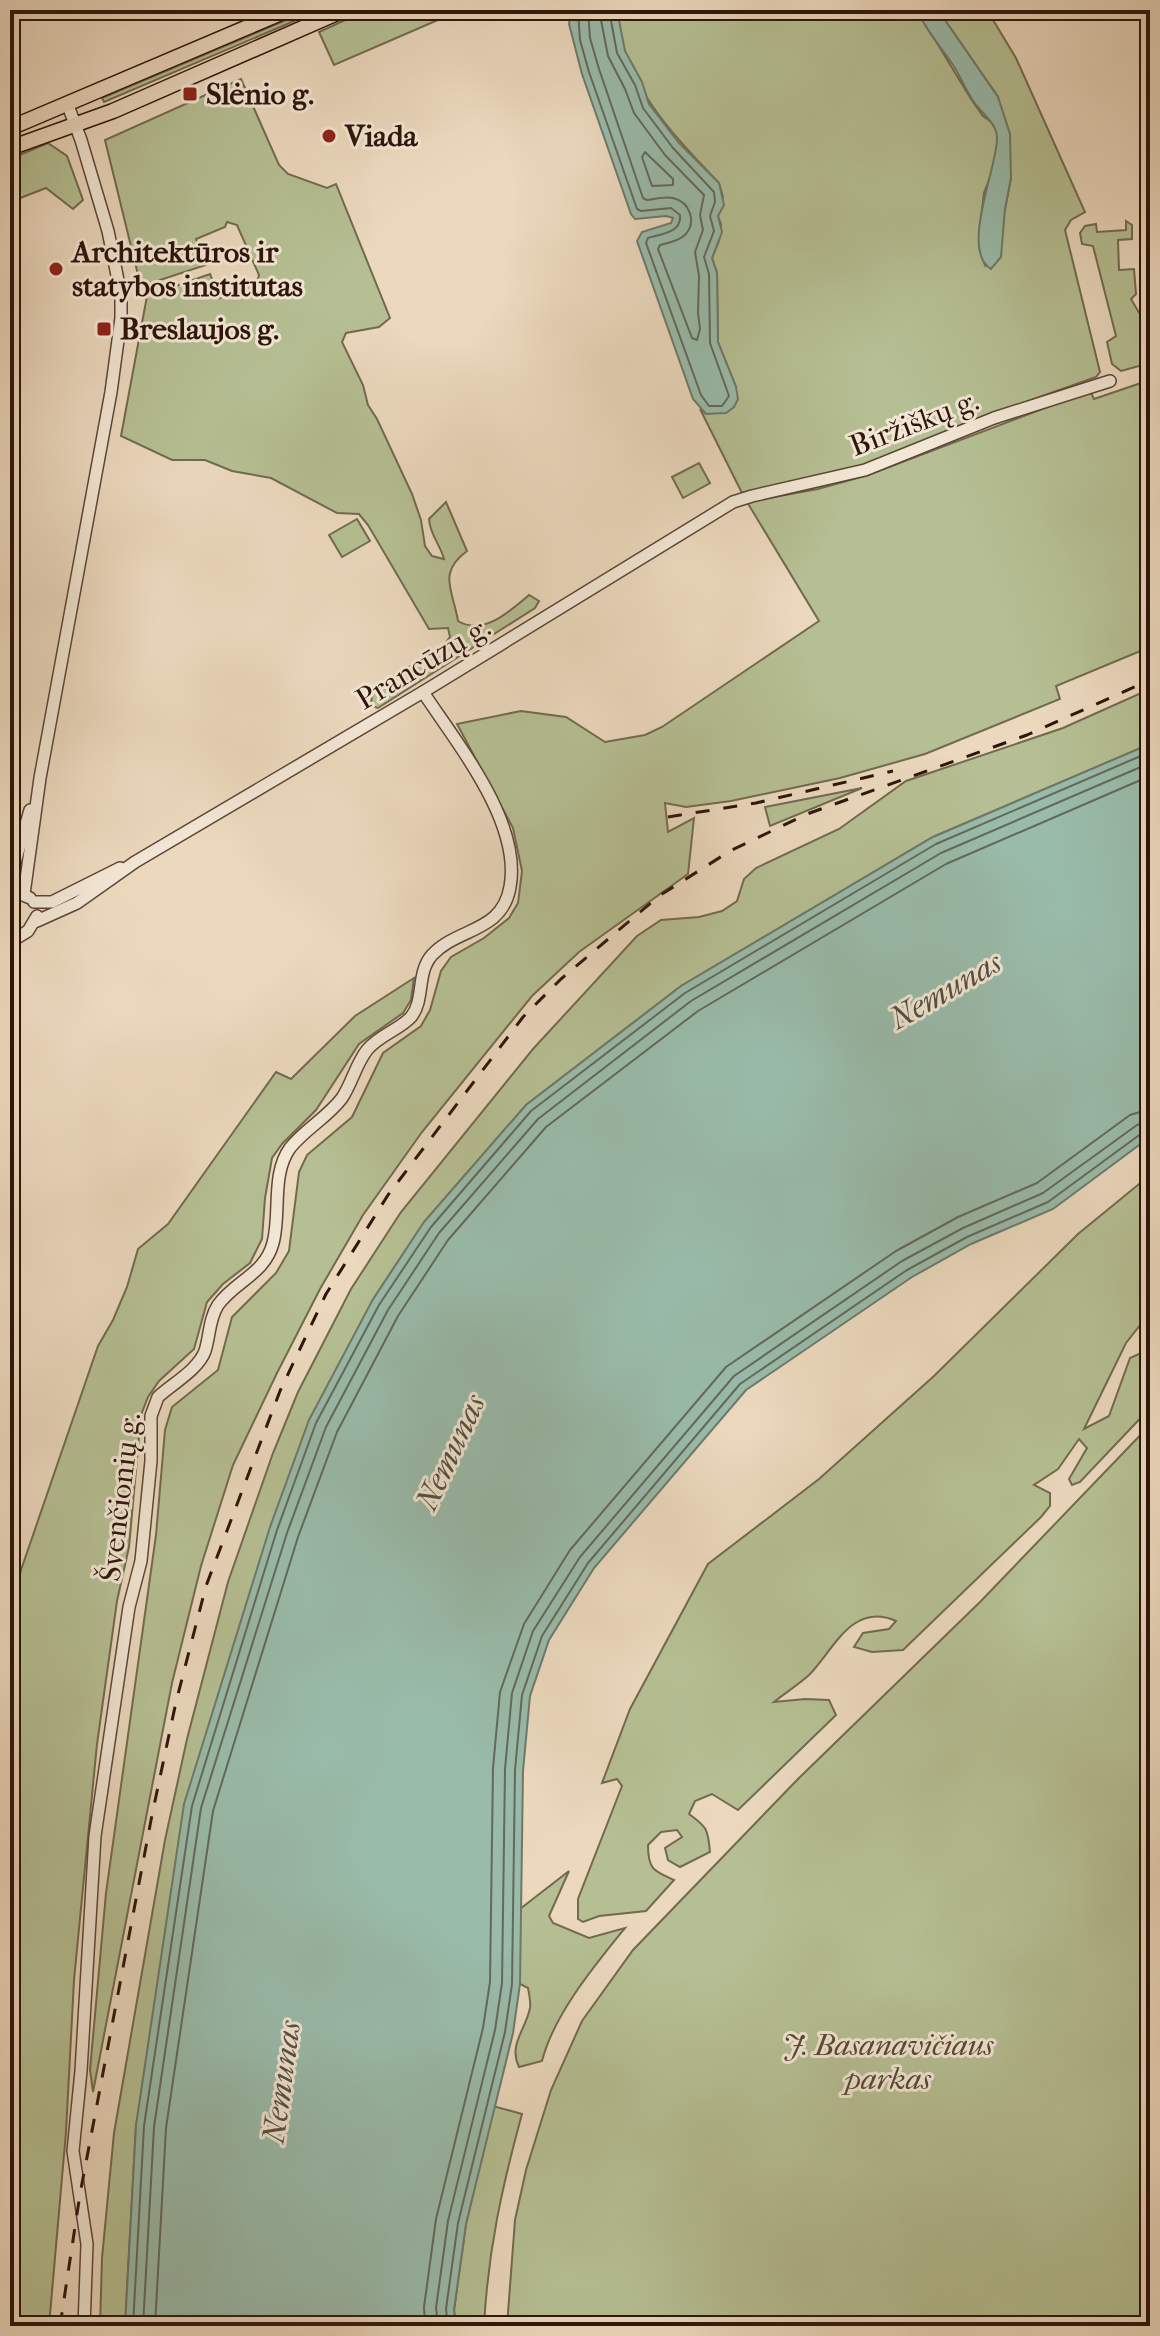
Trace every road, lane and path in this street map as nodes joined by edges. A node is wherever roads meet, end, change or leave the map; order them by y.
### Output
1 (288, 10) edge
2 (344, 10) edge
3 (67, 103) junction
4 (75, 124) junction
5 (10, 128) edge
6 (10, 148) edge
7 (1110, 381) dead end
8 (733, 502) joint
9 (423, 692) junction
10 (40, 778) junction
11 (135, 862) junction
12 (10, 880) edge
13 (10, 894) edge
14 (24, 894) junction
15 (34, 902) junction
16 (37, 921) junction
17 (16, 933) edge
18 (10, 942) edge
19 (84, 2326) edge

1 - 3 main road
2 - 4 main road
3 - 4 street
3 - 5 main road
4 - 6 main road
4 - 10 street
7 - 8 street, Biržiškų g.
8 - 9 street, Prancūzų g.
9 - 11 street, Prancūzų g.
9 - 19 street, Švenčionių g.
10 - 12 street
10 - 14 street
11 - 15 street, Prancūzų g.
11 - 16 street, Prancūzų g.
13 - 14 street
14 - 15 street
15 - 16 street
16 - 17 street, Prancūzų g.
17 - 18 street

